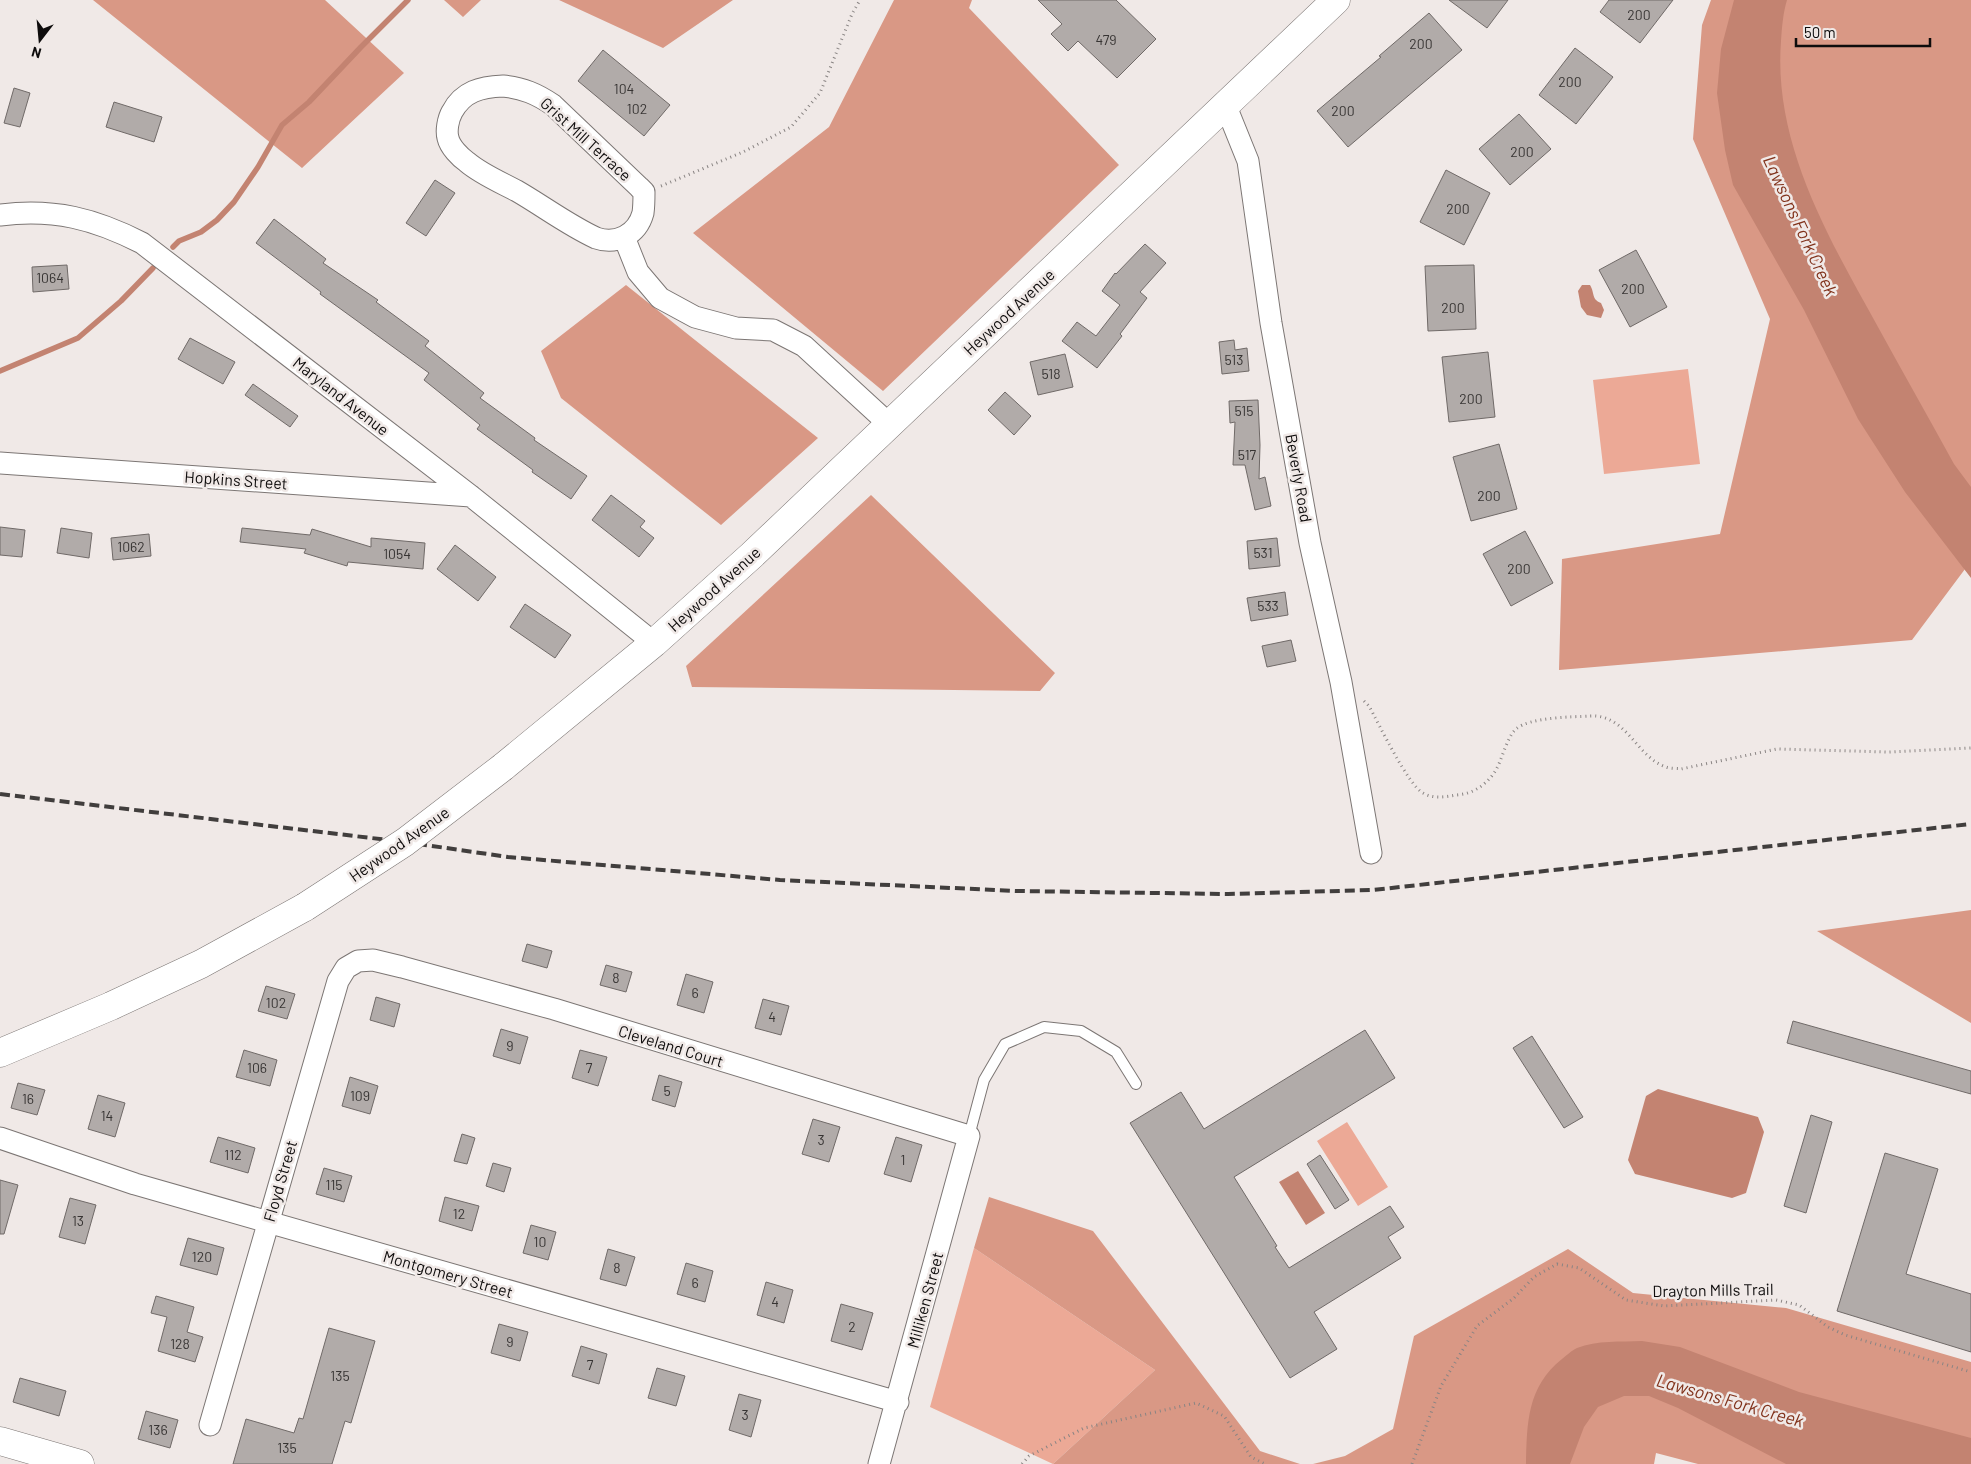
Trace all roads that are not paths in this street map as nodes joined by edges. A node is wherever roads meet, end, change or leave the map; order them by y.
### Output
1 (1336, 0) edge
2 (1225, 104) junction
3 (0, 215) edge
4 (624, 237) junction
5 (890, 425) junction
6 (0, 463) edge
7 (471, 496) junction
8 (654, 643) junction
9 (1371, 853) dead end
10 (373, 960) joint
11 (0, 1053) edge
12 (1136, 1084) dead end
13 (969, 1136) junction
14 (0, 1138) edge
15 (268, 1222) junction
16 (898, 1402) junction
17 (210, 1424) dead end
18 (0, 1441) edge
19 (80, 1464) edge
20 (879, 1464) edge

1 - 2 street, Heywood Avenue
2 - 5 street, Heywood Avenue
2 - 9 street, Beverly Road
3 - 7 street, Maryland Avenue
4 - 4 street, Grist Mill Terrace
4 - 5 street
5 - 8 street, Heywood Avenue
6 - 7 street, Hopkins Street
7 - 8 street, Maryland Avenue
8 - 11 street, Heywood Avenue, bridge
10 - 13 street, Cleveland Court
10 - 15 street, Floyd Street
12 - 13 lane
13 - 16 street, Milliken Street
14 - 15 street, Montgomery Street
15 - 16 street, Montgomery Street
15 - 17 street, Floyd Street
16 - 20 street, Milliken Street
18 - 19 street

